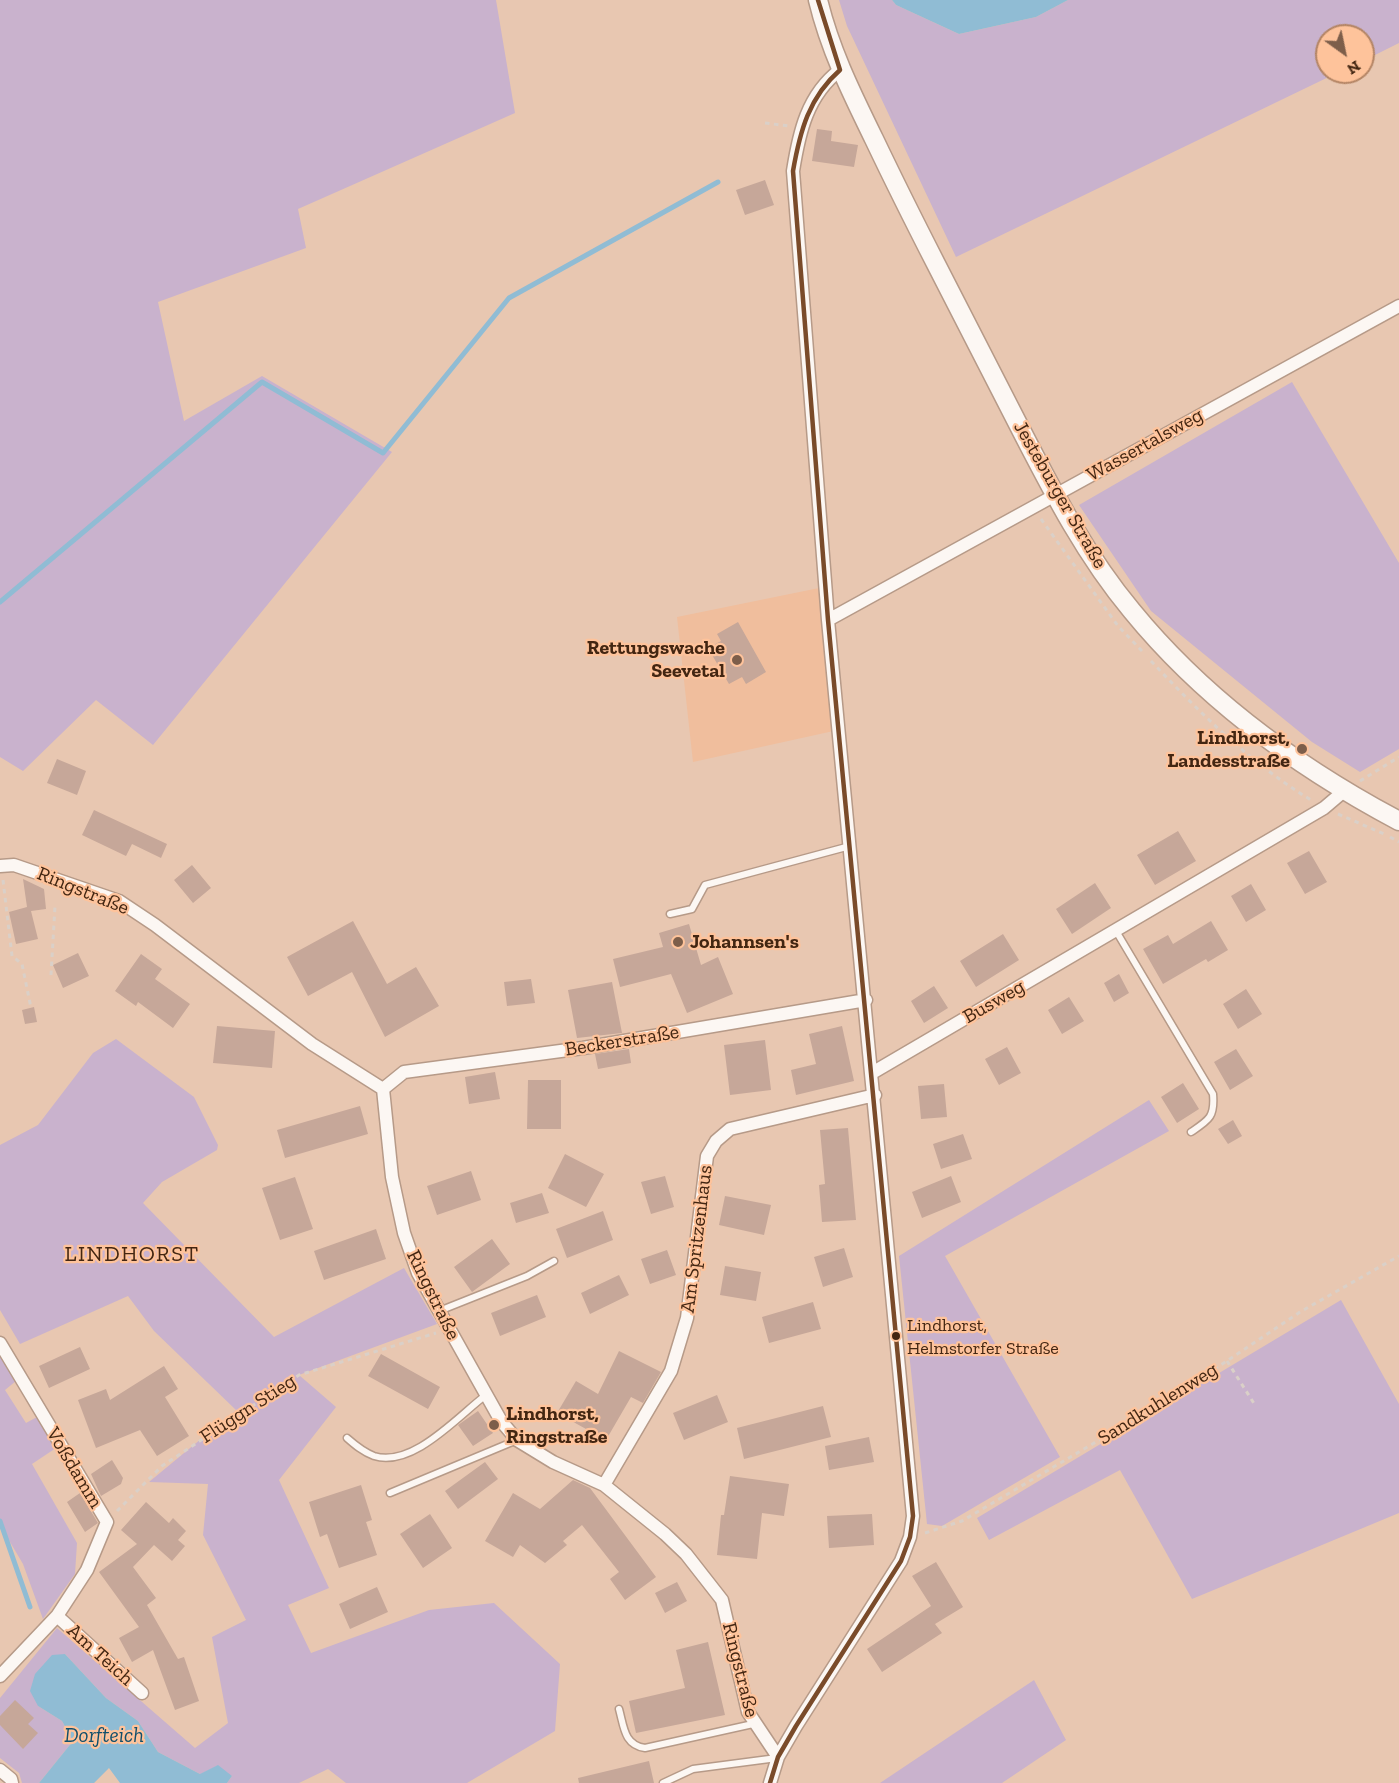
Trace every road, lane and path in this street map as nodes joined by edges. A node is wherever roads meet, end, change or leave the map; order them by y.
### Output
1 (818, 0) edge
2 (840, 70) junction
3 (765, 123) dead end
4 (800, 129) junction
5 (1399, 306) edge
6 (1054, 495) junction
7 (828, 620) junction
8 (1399, 757) edge
9 (1344, 791) junction
10 (1399, 820) edge
11 (851, 846) junction
12 (0, 866) edge
13 (55, 906) dead end
14 (670, 914) dead end
15 (1116, 931) junction
16 (51, 975) dead end
17 (866, 1000) junction
18 (31, 1008) dead end
19 (872, 1073) junction
20 (383, 1089) junction
21 (874, 1095) junction
22 (1191, 1132) dead end
23 (1399, 1256) edge
24 (554, 1261) dead end
25 (439, 1311) junction
26 (449, 1329) junction
27 (0, 1343) edge
28 (1227, 1361) junction
29 (486, 1395) junction
30 (1255, 1405) dead end
31 (347, 1438) dead end
32 (517, 1440) junction
33 (604, 1485) junction
34 (390, 1493) dead end
35 (107, 1522) junction
36 (910, 1537) junction
37 (57, 1616) junction
38 (0, 1676) edge
39 (142, 1693) dead end
40 (619, 1709) dead end
41 (753, 1724) junction
42 (778, 1757) junction
43 (0, 1770) edge
44 (12, 1783) edge
45 (663, 1783) edge
46 (770, 1783) edge

1 - 2 main road, Jesteburger Straße
2 - 4 street
2 - 6 main road, Jesteburger Straße
3 - 4 path
4 - 7 street
5 - 6 street, Wassertalsweg
6 - 7 street, Wassertalsweg
6 - 9 main road, Jesteburger Straße
7 - 11 street
8 - 9 path
9 - 10 main road, Jesteburger Straße
9 - 15 street, Busweg
11 - 14 lane
11 - 17 street
12 - 18 path
12 - 20 street, Ringstraße
13 - 16 path
15 - 19 street, Busweg
15 - 22 lane
17 - 19 street
17 - 20 street, Beckerstraße
19 - 21 street
20 - 25 street, Ringstraße
21 - 33 street, Am Spritzenhaus
21 - 36 street
23 - 28 path, Sandkuhlenweg
24 - 25 lane
25 - 26 street, Ringstraße
26 - 29 street, Ringstraße
26 - 35 path, Flüggn Stieg
27 - 35 street, Voßdamm
28 - 30 path
28 - 36 path, Sandkuhlenweg
29 - 31 lane
29 - 32 street, Ringstraße
32 - 33 street, Ringstraße
32 - 34 lane
33 - 41 street, Ringstraße
35 - 37 street, Voßdamm
36 - 42 street
37 - 38 street, Voßdamm
37 - 39 street, Am Teich
40 - 41 lane
41 - 42 street, Ringstraße
42 - 45 lane
42 - 46 street
43 - 44 street

